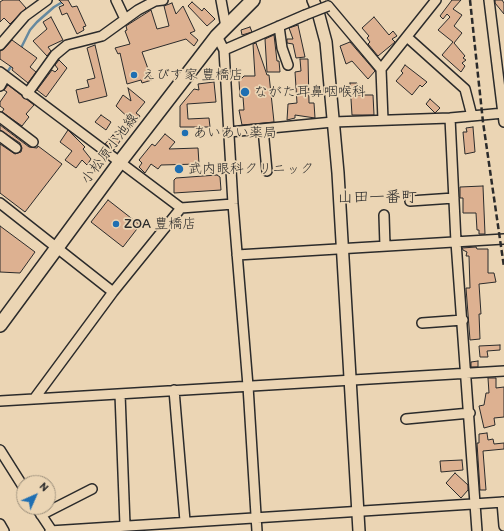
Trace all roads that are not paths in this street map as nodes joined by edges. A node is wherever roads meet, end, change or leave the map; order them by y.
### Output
1 (47, 0) edge
2 (116, 0) edge
3 (163, 0) edge
4 (221, 0) edge
5 (253, 0) edge
6 (313, 0) edge
7 (436, 0) edge
8 (489, 0) edge
9 (125, 19) junction
10 (279, 26) junction
11 (221, 32) junction
12 (407, 38) junction
13 (0, 45) edge
14 (224, 50) junction
15 (288, 66) dead end
16 (381, 69) junction
17 (3, 74) edge
18 (0, 86) edge
19 (27, 94) junction
20 (472, 116) junction
21 (504, 116) edge
22 (0, 117) edge
23 (450, 118) junction
24 (383, 120) junction
25 (333, 122) junction
26 (263, 129) junction
27 (229, 132) junction
28 (0, 136) edge
29 (33, 142) dead end
30 (16, 148) dead end
31 (120, 162) junction
32 (267, 171) dead end
33 (454, 198) junction
34 (410, 201) dead end
35 (0, 203) edge
36 (233, 204) junction
37 (181, 208) junction
38 (384, 215) dead end
39 (504, 239) edge
40 (456, 242) junction
41 (385, 246) junction
42 (57, 247) junction
43 (342, 248) junction
44 (237, 256) junction
45 (113, 292) junction
46 (463, 320) junction
47 (422, 323) dead end
48 (0, 325) edge
49 (504, 371) edge
50 (467, 374) junction
51 (350, 379) junction
52 (248, 386) junction
53 (174, 390) junction
54 (120, 394) junction
55 (34, 399) junction
56 (0, 401) edge
57 (470, 413) junction
58 (406, 419) dead end
59 (0, 450) edge
60 (16, 475) edge
61 (92, 490) dead end
62 (503, 502) edge
63 (56, 504) edge
64 (477, 504) junction
65 (358, 511) junction
66 (41, 515) edge
67 (257, 517) junction
68 (185, 521) junction
69 (0, 524) edge
70 (126, 525) junction
71 (504, 526) edge
72 (116, 529) edge
73 (4, 531) edge
74 (51, 531) edge
75 (257, 531) edge
76 (359, 531) edge
77 (478, 531) edge

1 - 13 street
2 - 9 street
3 - 9 street
4 - 11 street
5 - 11 main road, 小松原小池線
6 - 25 street
7 - 12 street
8 - 21 street
9 - 19 street
10 - 14 street
10 - 15 street
10 - 16 street, bridge
11 - 14 street
11 - 31 main road, 小松原小池線
12 - 16 street
12 - 20 street
14 - 27 street
16 - 24 street
17 - 18 street
17 - 19 street
19 - 31 street
20 - 21 street
20 - 23 street
22 - 29 street
23 - 24 street
23 - 33 street
24 - 25 street
25 - 26 street
25 - 43 street
26 - 27 street
26 - 32 street
27 - 36 street
28 - 30 street
31 - 37 street
31 - 42 main road, 小松原小池線
33 - 34 street
33 - 40 street
35 - 42 street
36 - 37 street
36 - 44 street
37 - 45 street
38 - 41 street
39 - 40 street
40 - 41 street
40 - 46 street
41 - 43 street
42 - 45 street
42 - 48 main road, 小松原小池線
43 - 44 street
43 - 51 street
44 - 52 street
45 - 55 street
46 - 47 street
46 - 50 street
49 - 50 street
50 - 51 street
50 - 57 street
51 - 52 street
51 - 65 street
52 - 53 street
52 - 67 street
53 - 54 street
53 - 68 street
54 - 55 street
54 - 70 street
55 - 56 street
57 - 58 street
57 - 64 street
59 - 60 street
61 - 63 street
62 - 64 street
62 - 71 street
64 - 65 street
64 - 77 street
65 - 67 street
65 - 76 street
66 - 74 street
67 - 68 street
67 - 75 street
68 - 70 street
69 - 73 street
70 - 72 street
72 - 74 street

